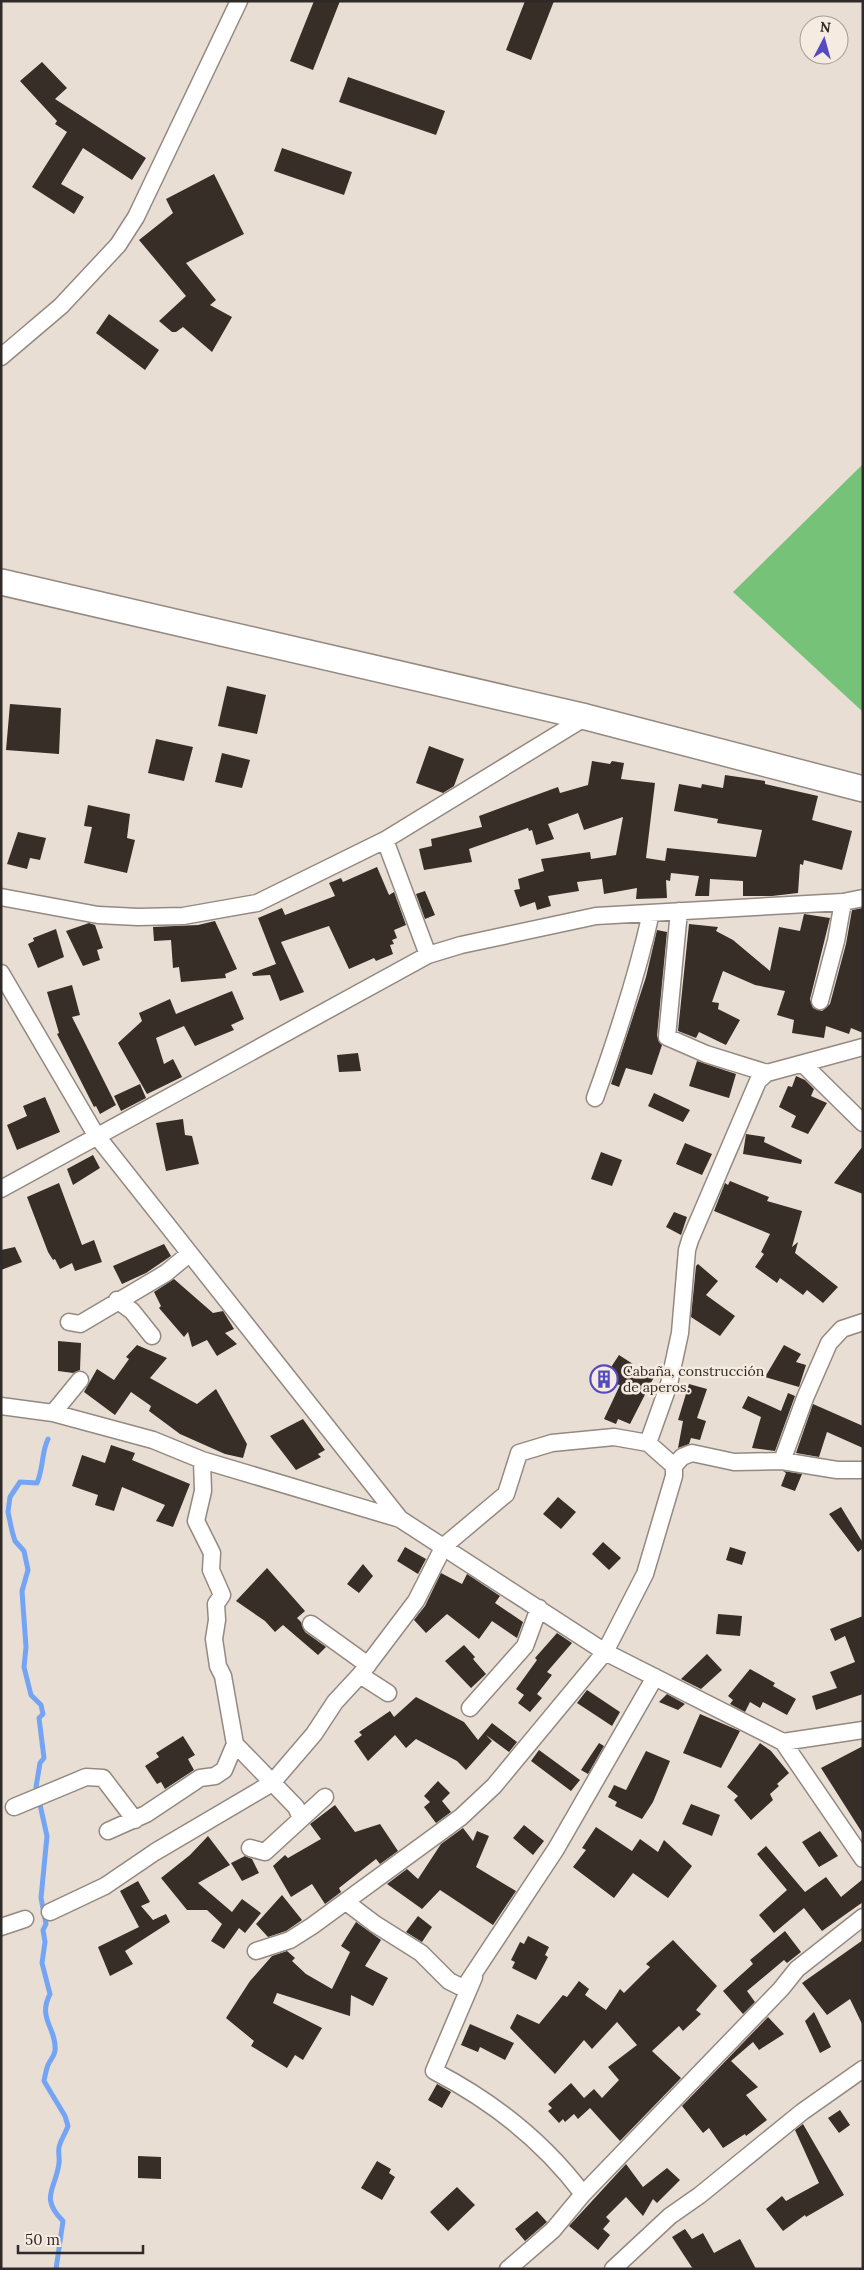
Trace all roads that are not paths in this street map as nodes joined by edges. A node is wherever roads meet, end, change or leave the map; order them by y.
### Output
1 (239, 1) edge
2 (1, 357) edge
3 (1, 582) edge
4 (586, 717) junction
5 (863, 789) edge
6 (385, 840) junction
7 (1, 897) edge
8 (863, 898) edge
9 (843, 902) junction
10 (679, 911) junction
11 (651, 913) junction
12 (428, 955) junction
13 (1, 973) edge
14 (820, 1001) dead end
15 (863, 1048) edge
16 (804, 1065) junction
17 (766, 1074) junction
18 (595, 1098) dead end
19 (863, 1123) edge
20 (96, 1135) junction
21 (1, 1189) edge
22 (188, 1254) junction
23 (117, 1300) junction
24 (68, 1322) dead end
25 (863, 1322) edge
26 (152, 1336) dead end
27 (80, 1380) dead end
28 (1, 1406) edge
29 (53, 1413) junction
30 (648, 1443) junction
31 (202, 1460) junction
32 (782, 1461) junction
33 (674, 1466) junction
34 (863, 1470) edge
35 (400, 1519) junction
36 (444, 1546) junction
37 (539, 1608) junction
38 (311, 1624) dead end
39 (606, 1652) junction
40 (364, 1670) junction
41 (655, 1677) junction
42 (388, 1693) dead end
43 (470, 1708) dead end
44 (863, 1730) edge
45 (783, 1742) junction
46 (235, 1744) junction
47 (272, 1783) junction
48 (325, 1797) dead end
49 (14, 1807) dead end
50 (301, 1818) junction
51 (135, 1820) junction
52 (108, 1832) dead end
53 (250, 1848) dead end
54 (863, 1860) edge
55 (346, 1902) junction
56 (50, 1912) dead end
57 (863, 1917) edge
58 (25, 1919) dead end
59 (1, 1927) edge
60 (256, 1951) dead end
61 (476, 1973) junction
62 (863, 2069) edge
63 (583, 2194) junction
64 (508, 2269) edge
65 (613, 2269) edge

1 - 2 street
3 - 4 main road
4 - 5 main road
4 - 6 street
6 - 7 street
6 - 12 street
8 - 9 street
9 - 10 street
9 - 14 street
10 - 11 street
10 - 17 street
11 - 12 street
11 - 18 street
12 - 20 street
13 - 20 street
15 - 16 street
16 - 17 street
16 - 19 street
17 - 30 street
20 - 21 street
20 - 22 street
22 - 23 street
22 - 35 street
23 - 24 street
23 - 26 street
25 - 32 street
27 - 29 street
28 - 29 street
29 - 31 street
30 - 33 street
30 - 36 street
31 - 35 street
31 - 46 street
32 - 33 street
32 - 34 street
33 - 39 street
35 - 36 street
36 - 37 street
36 - 40 street
37 - 39 street
37 - 43 street
38 - 40 street
39 - 41 street
39 - 55 street
40 - 42 street
40 - 47 street
41 - 45 street
41 - 61 street
44 - 45 street
45 - 54 street
46 - 47 street
46 - 51 street
47 - 50 street
47 - 56 street
48 - 50 street
49 - 51 street
50 - 53 street
51 - 52 street
55 - 60 street
55 - 61 street
57 - 63 street
58 - 59 street
61 - 63 street
62 - 65 street
63 - 64 street

